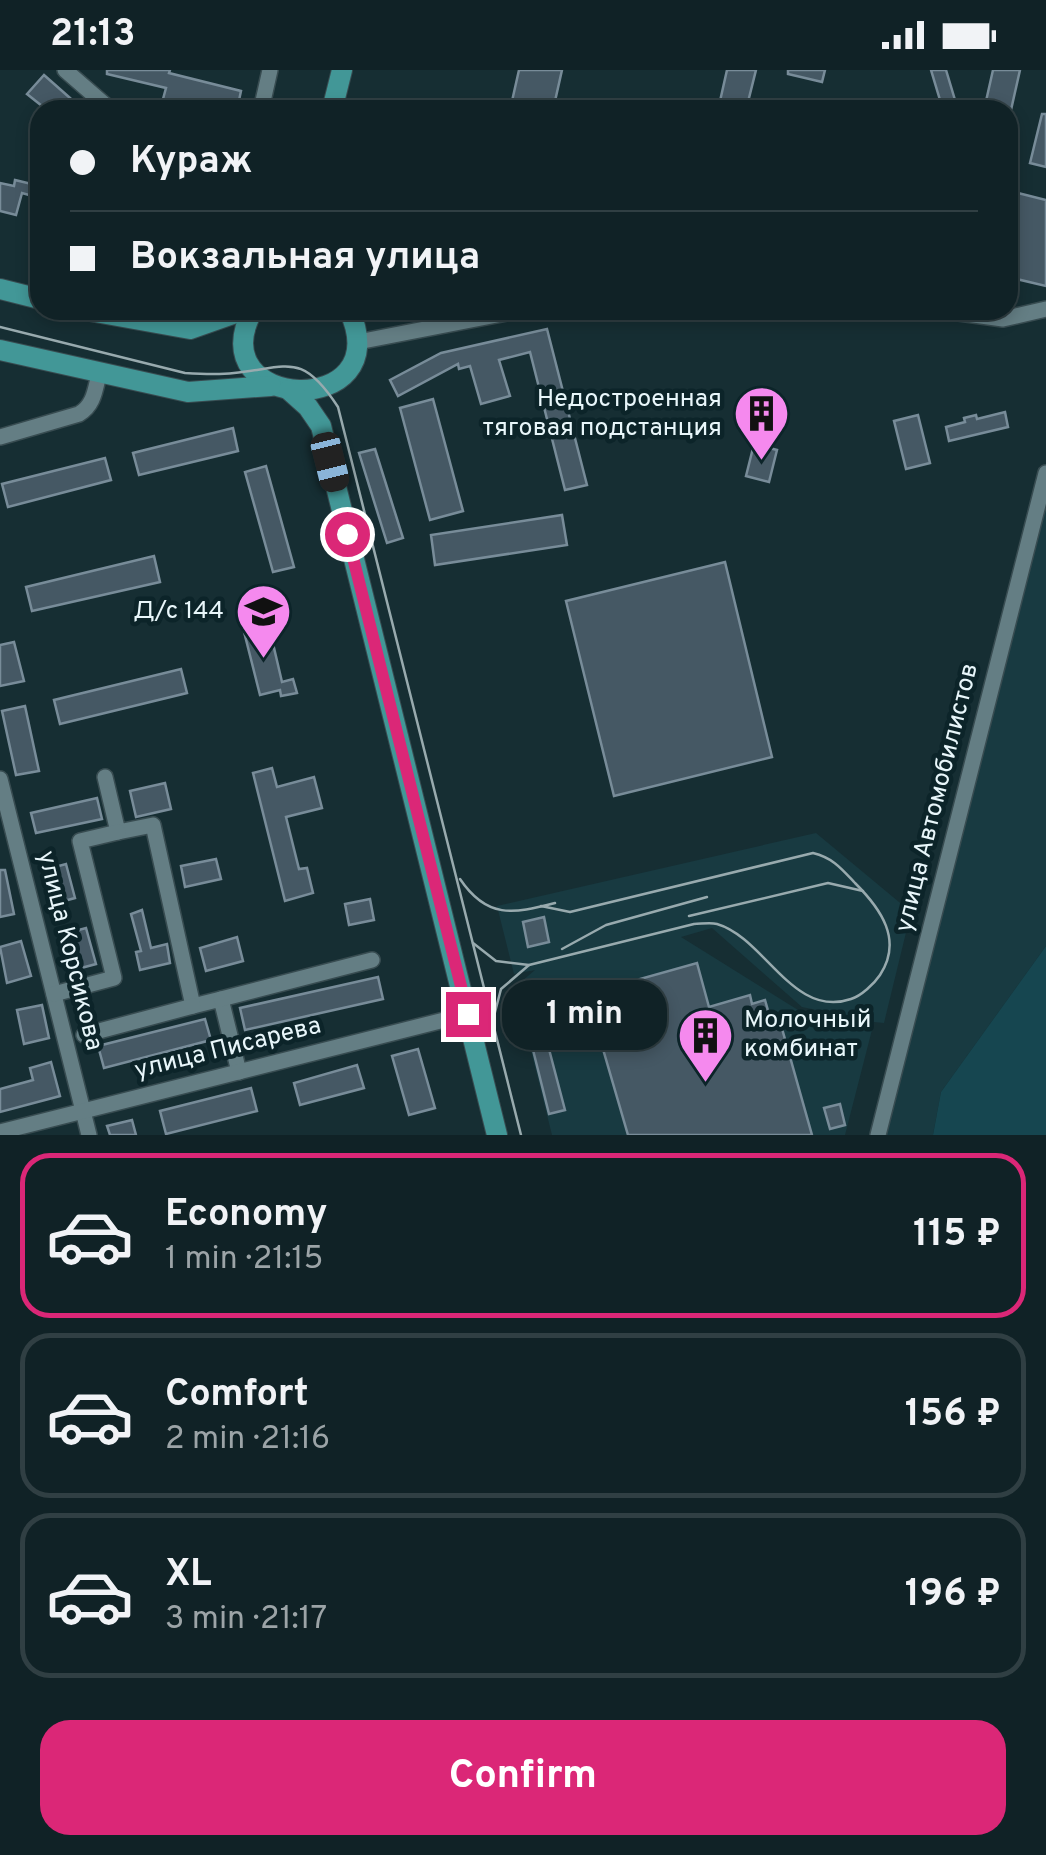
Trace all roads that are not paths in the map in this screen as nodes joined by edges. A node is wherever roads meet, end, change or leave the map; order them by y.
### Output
1 (65, 70) edge
2 (270, 70) edge
3 (342, 70) edge
4 (100, 100) edge
5 (263, 100) edge
6 (334, 100) edge
7 (0, 289) edge
8 (30, 296) edge
9 (1046, 309) edge
10 (1018, 316) edge
11 (140, 320) edge
12 (216, 320) edge
13 (250, 320) edge
14 (352, 320) edge
15 (471, 320) edge
16 (358, 342) junction
17 (0, 350) edge
18 (98, 374) junction
19 (334, 383) junction
20 (280, 388) junction
21 (321, 426) junction
22 (0, 437) edge
23 (1046, 473) edge
24 (105, 777) dead end
25 (0, 780) edge
26 (118, 832) junction
27 (372, 960) dead end
28 (54, 994) junction
29 (221, 1000) junction
30 (193, 1006) junction
31 (468, 1014) junction
32 (84, 1035) dead end
33 (239, 1072) junction
34 (83, 1112) junction
35 (0, 1132) edge
36 (89, 1135) edge
37 (496, 1135) edge
38 (878, 1135) edge

1 - 4 street
2 - 5 street
3 - 6 main road
7 - 8 main road
9 - 10 street
11 - 12 main road
13 - 20 main road
14 - 16 main road
15 - 16 street
16 - 19 main road
17 - 18 main road
18 - 20 main road
18 - 22 street
19 - 20 main road
19 - 21 main road
20 - 21 main road
21 - 31 main road
23 - 38 street, улица Автомобилистов
24 - 26 street
25 - 28 street, улица Корсикова
26 - 28 street
26 - 30 street
27 - 29 street
28 - 34 street, улица Корсикова
29 - 30 street
29 - 33 street
30 - 32 street
31 - 33 street, улица Писарева
31 - 37 main road
33 - 34 street, улица Писарева
34 - 35 street, улица Писарева
34 - 36 street, улица Корсикова

